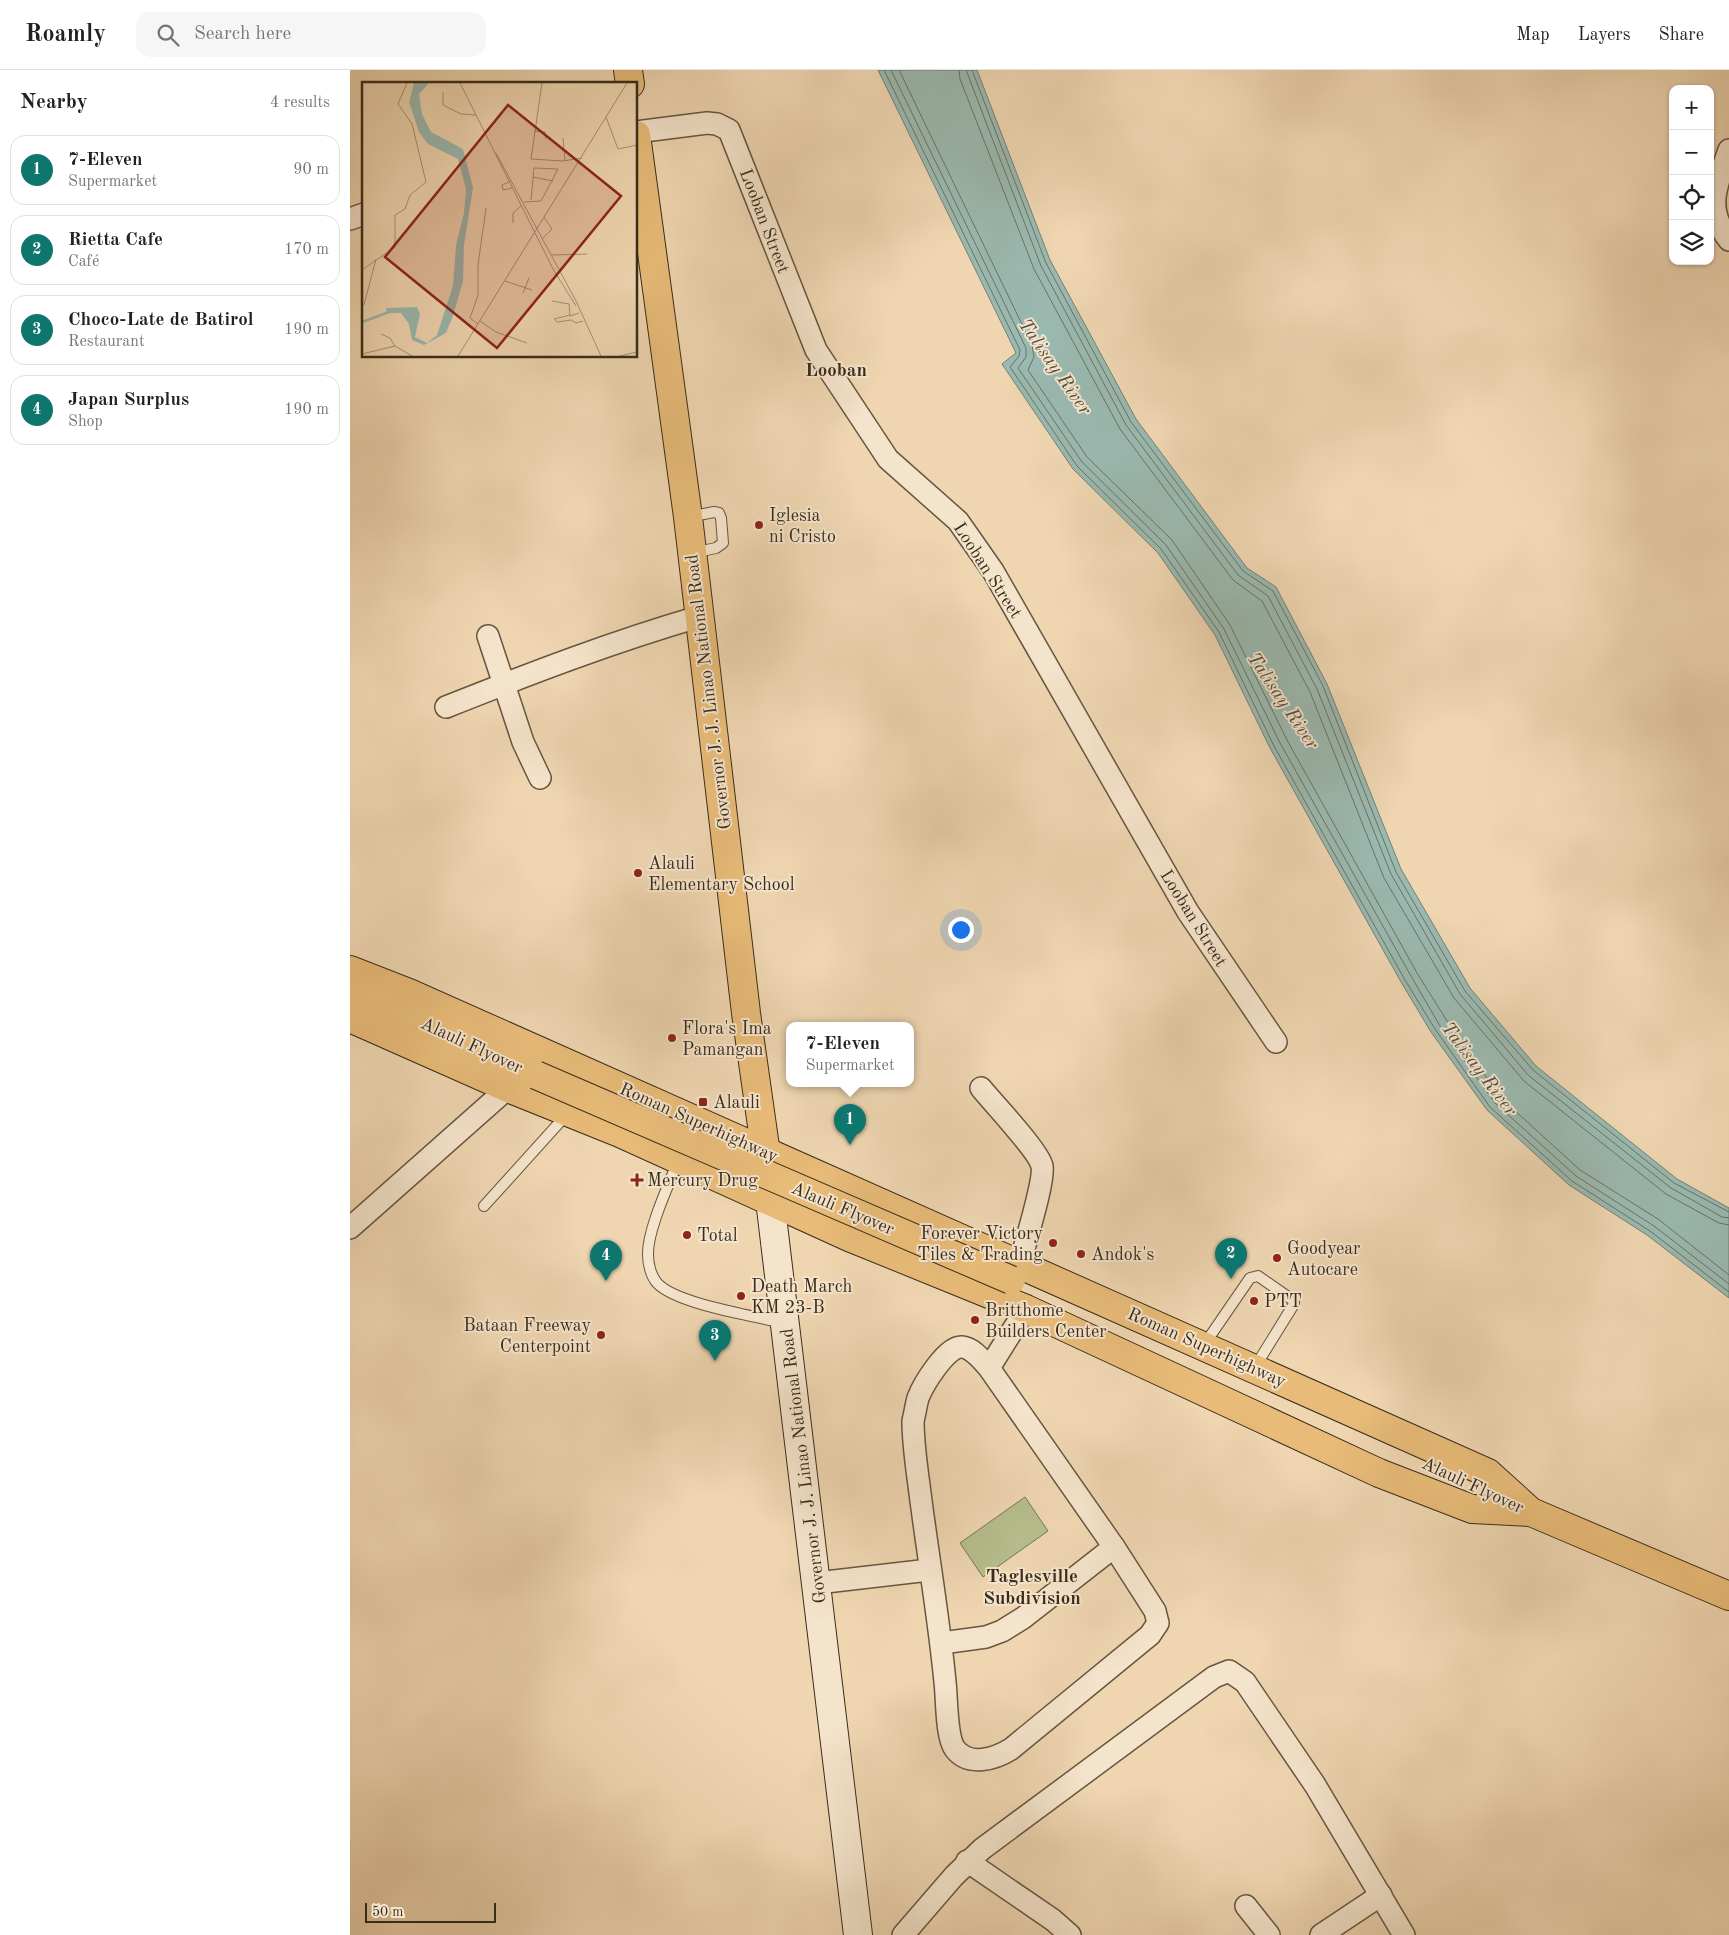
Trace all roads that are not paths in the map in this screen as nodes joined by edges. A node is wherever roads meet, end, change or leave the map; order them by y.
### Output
1 (638, 134) edge
2 (1729, 150) edge
3 (638, 165) edge
4 (362, 215) edge
5 (350, 219) edge
6 (1729, 240) edge
7 (698, 617) junction
8 (488, 636) dead end
9 (504, 683) junction
10 (446, 707) dead end
11 (540, 778) dead end
12 (350, 970) edge
13 (350, 989) edge
14 (350, 1006) edge
15 (350, 1018) edge
16 (1276, 1042) dead end
17 (524, 1083) junction
18 (981, 1088) dead end
19 (569, 1112) junction
20 (766, 1153) junction
21 (678, 1160) junction
22 (770, 1200) junction
23 (484, 1206) dead end
24 (350, 1228) edge
25 (1012, 1278) junction
26 (1026, 1309) junction
27 (787, 1324) junction
28 (1204, 1345) junction
29 (989, 1368) junction
30 (1255, 1368) junction
31 (1531, 1512) junction
32 (1114, 1547) junction
33 (930, 1570) junction
34 (817, 1583) junction
35 (1729, 1596) edge
36 (942, 1643) junction
37 (968, 1861) junction
38 (1381, 1895) junction
39 (1246, 1906) dead end
40 (858, 1935) edge
41 (903, 1935) edge
42 (1070, 1935) edge
43 (1269, 1935) edge
44 (1321, 1935) edge
45 (1404, 1935) edge

1 - 16 street, Looban Street
2 - 6 street
3 - 7 main road, Governor J. J. Linao National Road
4 - 5 street
7 - 9 street
7 - 20 main road, Governor J. J. Linao National Road
8 - 9 street
9 - 10 street
9 - 11 street
12 - 20 main road, Roman Superhighway
13 - 17 main road, Alauli Flyover
14 - 17 main road, Alauli Flyover
15 - 17 main road, Roman Superhighway
17 - 19 main road, Roman Superhighway
17 - 24 street
17 - 25 main road, Alauli Flyover, bridge
18 - 25 street
19 - 21 main road, Roman Superhighway
19 - 23 lane
20 - 22 main road, Governor J. J. Linao National Road
20 - 25 main road, Roman Superhighway
21 - 22 main road, Roman Superhighway
21 - 27 lane
22 - 26 main road, Roman Superhighway
22 - 27 main road, Governor J. J. Linao National Road
25 - 28 main road, Roman Superhighway
25 - 31 main road, Alauli Flyover
26 - 29 street
26 - 31 main road, Roman Superhighway
27 - 34 main road, Governor J. J. Linao National Road
28 - 30 main road, Roman Superhighway
28 - 30 lane
29 - 32 street
29 - 33 street
30 - 31 main road, Roman Superhighway
31 - 35 main road, Roman Superhighway
32 - 36 street
32 - 36 street
33 - 34 street
33 - 36 street
34 - 40 main road, Governor J. J. Linao National Road
37 - 38 street
37 - 41 street
37 - 42 street
38 - 44 street
38 - 45 street
39 - 43 street

